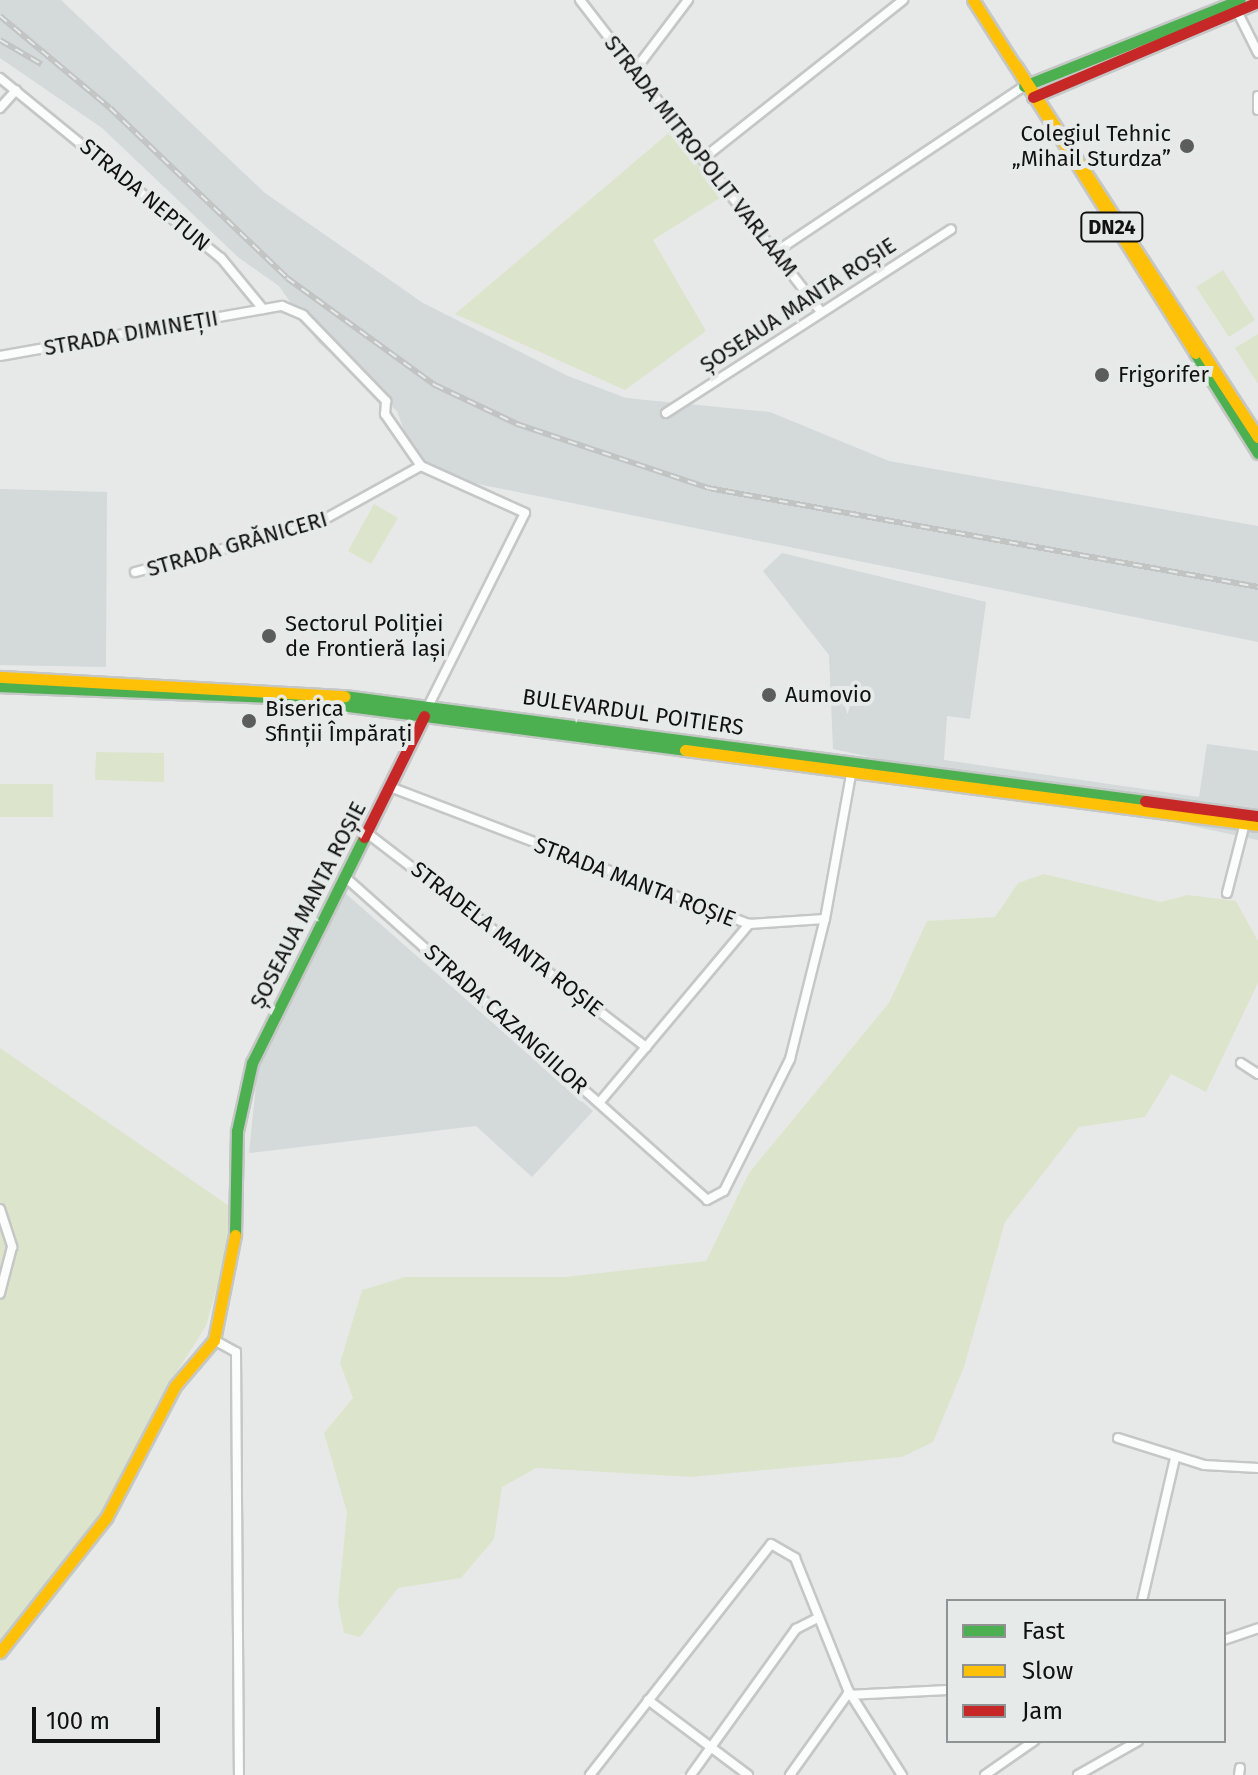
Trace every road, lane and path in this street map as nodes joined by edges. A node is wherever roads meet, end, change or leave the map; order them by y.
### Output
1 (580, 0) edge
2 (688, 0) edge
3 (903, 0) edge
4 (973, 0) edge
5 (1258, 2) edge
6 (1239, 4) edge
7 (1258, 53) edge
8 (635, 70) junction
9 (0, 78) edge
10 (1027, 84) junction
11 (16, 90) junction
12 (1034, 96) junction
13 (1258, 96) edge
14 (1012, 98) junction
15 (0, 108) edge
16 (1258, 110) edge
17 (705, 157) junction
18 (951, 229) dead end
19 (777, 251) junction
20 (263, 309) junction
21 (821, 312) junction
22 (0, 356) edge
23 (1218, 385) junction
24 (666, 413) dead end
25 (1258, 437) edge
26 (1258, 453) edge
27 (421, 466) junction
28 (135, 572) dead end
29 (0, 677) edge
30 (0, 686) edge
31 (426, 712) junction
32 (852, 766) junction
33 (390, 787) junction
34 (1258, 816) edge
35 (1245, 823) junction
36 (1258, 825) edge
37 (367, 833) junction
38 (345, 877) junction
39 (1227, 893) dead end
40 (825, 919) junction
41 (749, 924) junction
42 (646, 1047) junction
43 (1241, 1063) dead end
44 (1258, 1074) edge
45 (599, 1103) junction
46 (0, 1209) edge
47 (0, 1293) edge
48 (214, 1340) junction
49 (1118, 1438) dead end
50 (1175, 1460) junction
51 (1258, 1468) edge
52 (1142, 1599) edge
53 (816, 1619) junction
54 (1258, 1628) edge
55 (1226, 1639) edge
56 (0, 1652) edge
57 (946, 1690) edge
58 (852, 1694) junction
59 (648, 1700) junction
60 (1031, 1743) edge
61 (1134, 1743) edge
62 (711, 1748) junction
63 (239, 1775) edge
64 (590, 1775) edge
65 (691, 1775) edge
66 (748, 1775) edge
67 (790, 1775) edge
68 (902, 1775) edge
69 (985, 1775) edge
70 (1078, 1775) edge

1 - 8 street, STRADA MITROPOLIT VARLAAM
2 - 8 street
3 - 17 street
4 - 10 main road, DN24
5 - 6 main road
6 - 7 street
6 - 10 main road
6 - 12 main road
8 - 17 street, STRADA MITROPOLIT VARLAAM
9 - 11 street, STRADA NEPTUN
10 - 12 main road, DN24
10 - 14 street
11 - 15 street
11 - 20 street, STRADA NEPTUN
12 - 14 street
12 - 23 main road, DN24
13 - 16 street
14 - 19 street
17 - 19 street, STRADA MITROPOLIT VARLAAM
18 - 21 street, ȘOSEAUA MANTA ROȘIE
19 - 21 street, STRADA MITROPOLIT VARLAAM
20 - 22 street, STRADA DIMINEȚII
20 - 27 street
21 - 24 street, ȘOSEAUA MANTA ROȘIE
23 - 25 main road, DN24
23 - 26 main road, DN24
27 - 28 street, STRADA GRĂNICERI
27 - 31 street, ȘOSEAUA MANTA ROȘIE
29 - 31 main road, BULEVARDUL POITIERS
30 - 31 main road, BULEVARDUL POITIERS
31 - 32 main road, BULEVARDUL POITIERS
31 - 33 main road, ȘOSEAUA MANTA ROȘIE
32 - 34 main road, BULEVARDUL POITIERS
32 - 35 main road, BULEVARDUL POITIERS
32 - 40 street
33 - 37 main road, ȘOSEAUA MANTA ROȘIE
33 - 41 street, STRADA MANTA ROȘIE
35 - 36 main road, BULEVARDUL POITIERS
35 - 39 street
37 - 38 main road, ȘOSEAUA MANTA ROȘIE
37 - 42 street, STRADELA MANTA ROȘIE
38 - 45 street, STRADA CAZANGIILOR
38 - 48 main road, ȘOSEAUA MANTA ROȘIE
40 - 41 street, STRADA MANTA ROȘIE
40 - 45 street
41 - 42 street, STRADA CAZANGIILOR
42 - 45 street, STRADA CAZANGIILOR
43 - 44 street
46 - 47 street
48 - 56 main road
48 - 63 street
49 - 50 street
50 - 51 street
50 - 52 street
53 - 58 street
53 - 59 street
53 - 62 street
54 - 55 street
57 - 58 street
58 - 67 street
58 - 68 street
59 - 62 street
59 - 64 street
60 - 69 street
61 - 70 street
62 - 65 street
62 - 66 street

